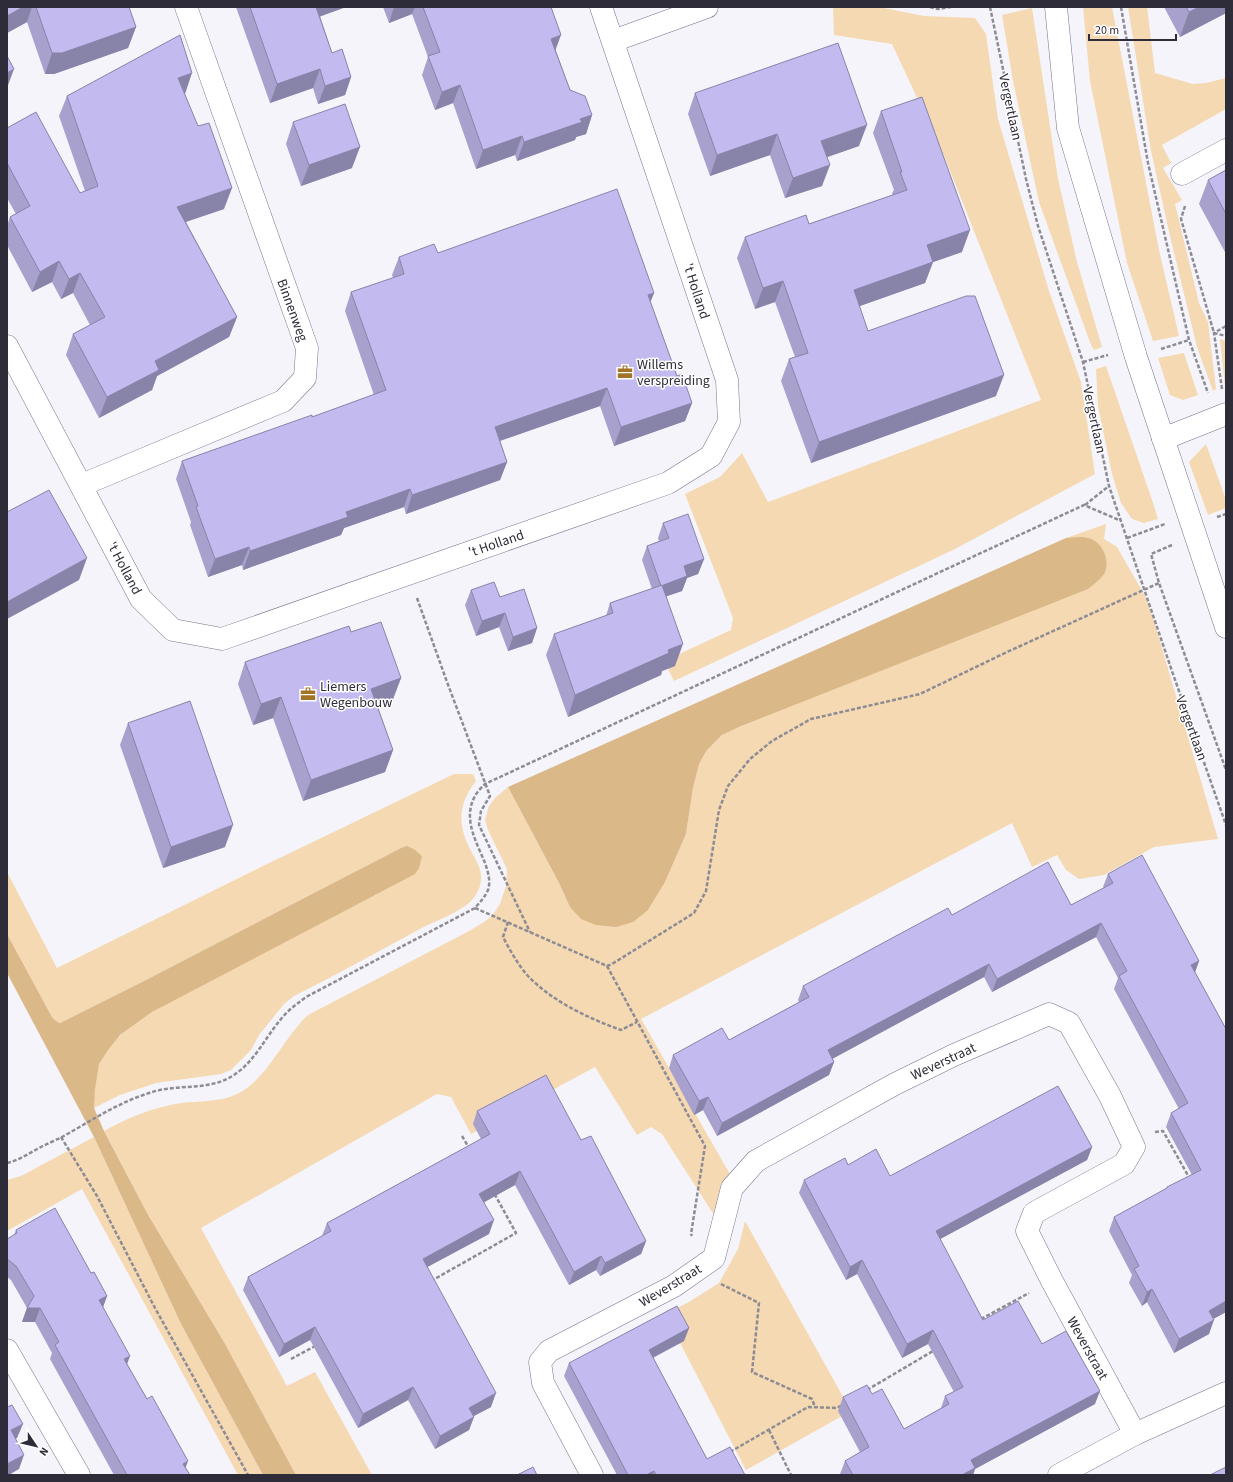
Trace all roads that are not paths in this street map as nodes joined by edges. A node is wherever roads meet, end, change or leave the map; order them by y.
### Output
1 (186, 7) edge
2 (601, 7) edge
3 (707, 7) edge
4 (1056, 7) edge
5 (613, 41) junction
6 (1226, 150) edge
7 (1182, 174) dead end
8 (7, 346) edge
9 (1221, 416) edge
10 (1163, 439) junction
11 (82, 485) junction
12 (1226, 627) edge
13 (7, 1350) edge
14 (1226, 1393) edge
15 (1135, 1434) junction
16 (79, 1475) edge
17 (592, 1475) edge
18 (1059, 1475) edge

1 - 11 street, Binnenweg
2 - 5 street, 't Holland
3 - 5 street
4 - 10 street
5 - 11 street, 't Holland
6 - 7 street
8 - 11 street, 't Holland
9 - 10 street
10 - 12 street
13 - 16 street
14 - 15 street
15 - 17 street, Weverstraat
15 - 18 street

